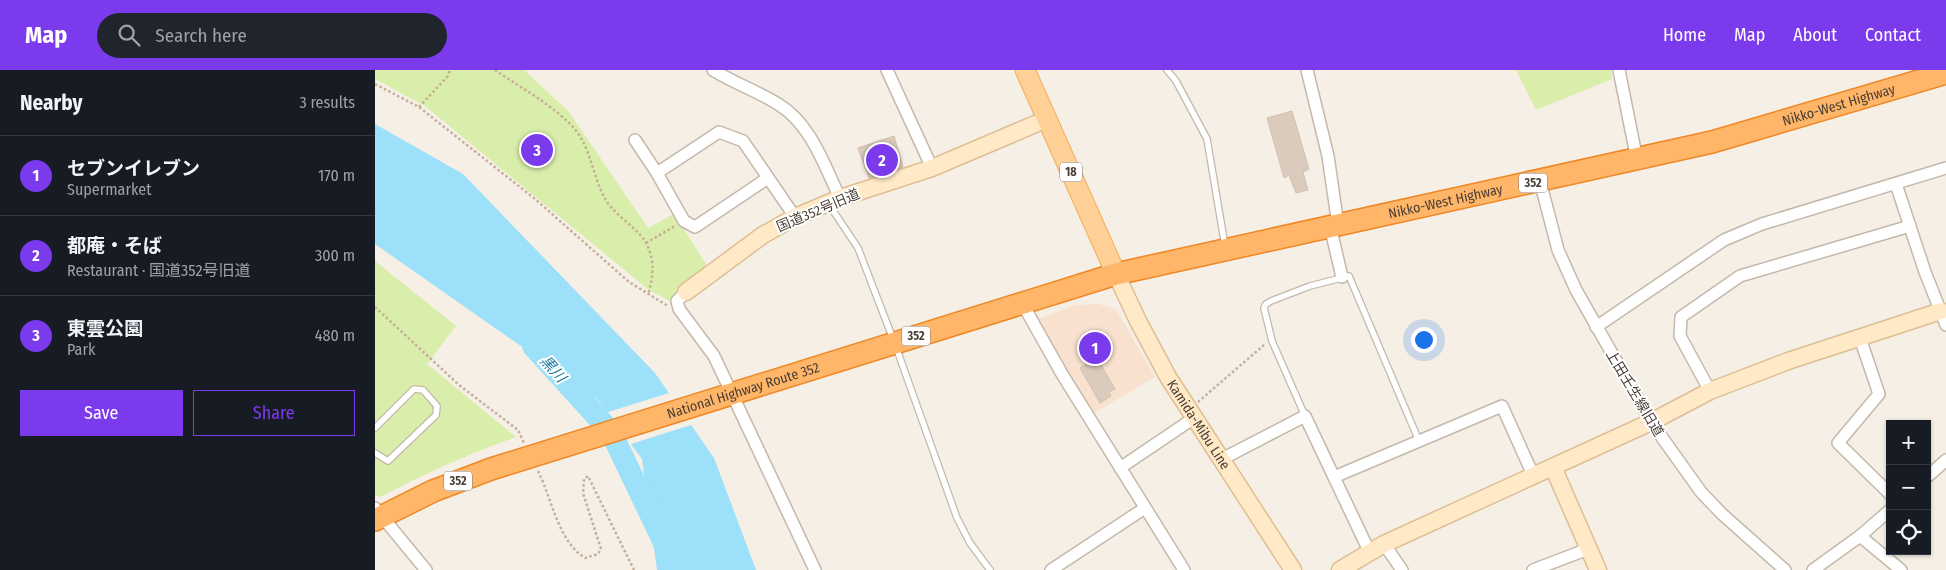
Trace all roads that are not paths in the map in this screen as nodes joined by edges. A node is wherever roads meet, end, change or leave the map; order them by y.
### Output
1 (713, 70) edge
2 (887, 70) edge
3 (1025, 70) edge
4 (1167, 70) edge
5 (1307, 70) edge
6 (1632, 70) edge
7 (1619, 72) edge
8 (1946, 74) edge
9 (1047, 119) junction
10 (635, 140) dead end
11 (1637, 160) junction
12 (933, 168) junction
13 (1946, 168) edge
14 (657, 173) junction
15 (768, 178) junction
16 (1540, 181) junction
17 (1895, 184) junction
18 (834, 201) junction
19 (795, 217) junction
20 (1334, 225) junction
21 (1910, 226) junction
22 (1225, 249) junction
23 (1116, 274) junction
24 (1342, 277) junction
25 (686, 292) joint
26 (1022, 303) junction
27 (1943, 318) edge
28 (1596, 327) junction
29 (1860, 338) junction
30 (895, 343) junction
31 (1711, 391) junction
32 (724, 397) junction
33 (1191, 414) junction
34 (1305, 416) junction
35 (1651, 422) junction
36 (375, 428) edge
37 (1419, 441) junction
38 (375, 454) edge
39 (1221, 460) junction
40 (1946, 460) edge
41 (1553, 467) junction
42 (1120, 468) junction
43 (1931, 473) edge
44 (1334, 477) junction
45 (1534, 477) junction
46 (1886, 490) edge
47 (1145, 508) junction
48 (1886, 513) edge
49 (377, 515) edge
50 (1860, 536) junction
51 (1384, 544) junction
52 (1588, 549) junction
53 (1370, 553) junction
54 (426, 570) edge
55 (815, 570) edge
56 (990, 570) edge
57 (1051, 570) edge
58 (1184, 570) edge
59 (1293, 570) edge
60 (1340, 570) edge
61 (1402, 570) edge
62 (1533, 570) edge
63 (1598, 570) edge
64 (1785, 570) edge
65 (1813, 570) edge
66 (1901, 570) edge

1 - 18 street
2 - 12 street
3 - 9 main road, 18
4 - 22 lane
5 - 20 street
6 - 7 street
7 - 11 street
8 - 11 highway, Nikko-West Highway / 352
9 - 12 street, 国道352号旧道
9 - 23 main road, 18
10 - 14 street
11 - 16 highway, Nikko-West Highway / 352
12 - 18 street, 国道352号旧道
13 - 17 street
14 - 15 street
14 - 15 street
15 - 19 street
16 - 20 highway, Nikko-West Highway / 352
16 - 28 street, 上田壬生線旧道
17 - 21 street
17 - 28 street
18 - 19 street, 国道352号旧道
18 - 30 lane
19 - 25 street, 国道352号旧道
20 - 22 highway, Nikko-West Highway / 352
20 - 24 street
21 - 27 street
21 - 31 street
22 - 23 highway, Nikko-West Highway / 352
23 - 26 highway, National Highway Route 352 / 352
23 - 33 street, Kamida-Mibu Line
24 - 34 lane
24 - 37 lane
25 - 32 street
26 - 30 highway, National Highway Route 352 / 352
26 - 42 street
27 - 29 street
28 - 35 street, 上田壬生線旧道
29 - 31 street
29 - 46 street
30 - 32 highway, National Highway Route 352 / 352
30 - 56 lane
31 - 35 street
32 - 49 highway, National Highway Route 352 / 352
32 - 55 street
33 - 39 street, Kamida-Mibu Line
33 - 42 street
34 - 39 street
34 - 44 street
35 - 41 street
35 - 64 street, 上田壬生線旧道
36 - 38 lane
37 - 44 street
37 - 45 street
39 - 59 street, Kamida-Mibu Line
40 - 43 street
41 - 45 street
41 - 52 street
42 - 47 street
44 - 53 street
45 - 51 street
47 - 57 street
47 - 58 street
48 - 50 street
49 - 54 street
50 - 65 street
50 - 66 street
51 - 53 street
51 - 61 street
52 - 62 street
52 - 63 street
53 - 60 street

